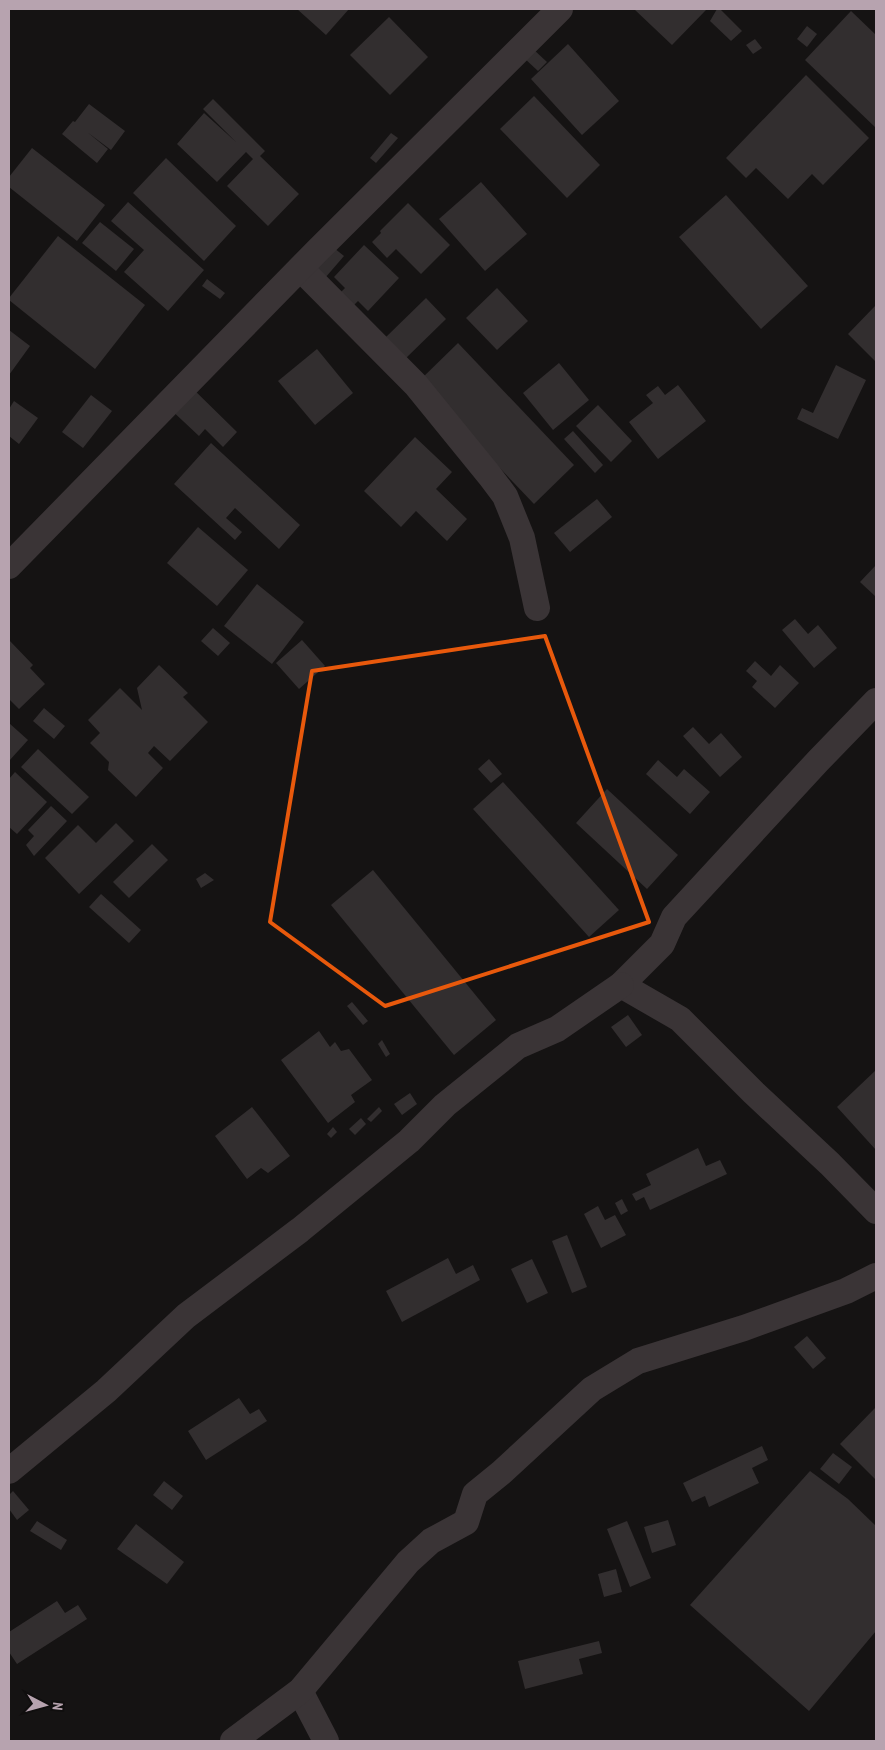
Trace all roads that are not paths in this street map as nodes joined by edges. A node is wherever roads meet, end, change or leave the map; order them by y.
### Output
1 (560, 9) edge
2 (300, 269) junction
3 (9, 566) edge
4 (537, 608) dead end
5 (876, 702) edge
6 (621, 985) junction
7 (876, 1211) edge
8 (876, 1276) edge
9 (9, 1470) edge
10 (300, 1691) junction
11 (233, 1741) edge
12 (326, 1741) edge

1 - 2 street
2 - 3 street
2 - 4 street
5 - 6 street
6 - 7 street
6 - 9 street
8 - 10 street
10 - 11 street
10 - 12 street

